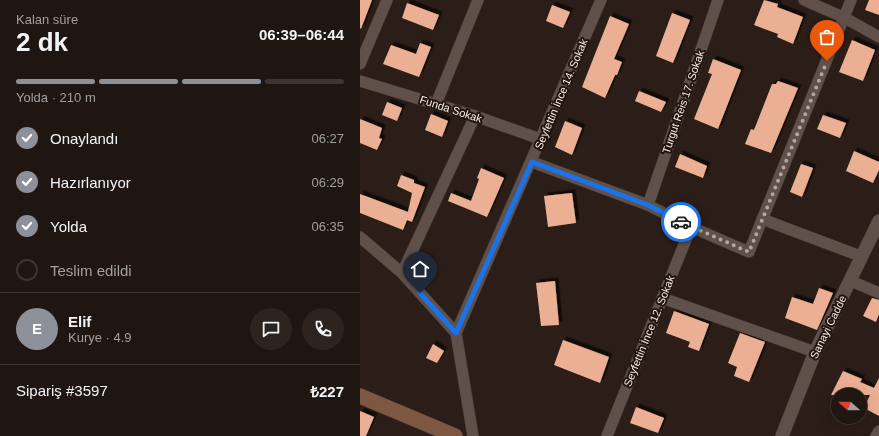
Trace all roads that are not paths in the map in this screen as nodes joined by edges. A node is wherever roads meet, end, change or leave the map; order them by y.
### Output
1 (387, 0) edge
2 (478, 0) edge
3 (601, 0) edge
4 (718, 0) edge
5 (804, 0) edge
6 (851, 0) edge
7 (845, 18) junction
8 (879, 37) edge
9 (360, 64) edge
10 (360, 81) edge
11 (436, 104) junction
12 (475, 116) junction
13 (540, 139) junction
14 (532, 162) junction
15 (648, 205) junction
16 (762, 219) junction
17 (879, 221) edge
18 (690, 227) junction
19 (360, 237) edge
20 (860, 256) junction
21 (402, 273) junction
22 (851, 281) junction
23 (879, 293) edge
24 (662, 298) junction
25 (456, 333) junction
26 (815, 352) junction
27 (360, 396) edge
28 (879, 431) edge
29 (448, 434) edge
30 (473, 436) edge
31 (607, 436) edge
32 (782, 436) edge
33 (876, 436) edge

1 - 9 street
2 - 11 street
3 - 13 street, Seyfettin İnce 14. Sokak
4 - 15 street, Turgut Reis 17. Sokak
5 - 7 street
6 - 7 street
7 - 8 street
7 - 16 street
10 - 11 street, Funda Sokak
11 - 12 street, Funda Sokak
12 - 13 street, Funda Sokak
12 - 21 street
13 - 14 street, Seyfettin İnce 14. Sokak
14 - 15 street
14 - 25 street, Seyfettin İnce 14. Sokak
15 - 18 street
16 - 18 street
16 - 20 street
17 - 20 street, Sanayi Cadde
18 - 24 street, Seyfettin İnce 12. Sokak
19 - 21 street
20 - 22 street, Sanayi Cadde
21 - 25 street
22 - 23 street
22 - 26 street, Sanayi Cadde
24 - 26 street
24 - 31 street, Seyfettin İnce 12. Sokak
25 - 30 street
26 - 32 street, Sanayi Cadde
27 - 29 main road
28 - 33 street

